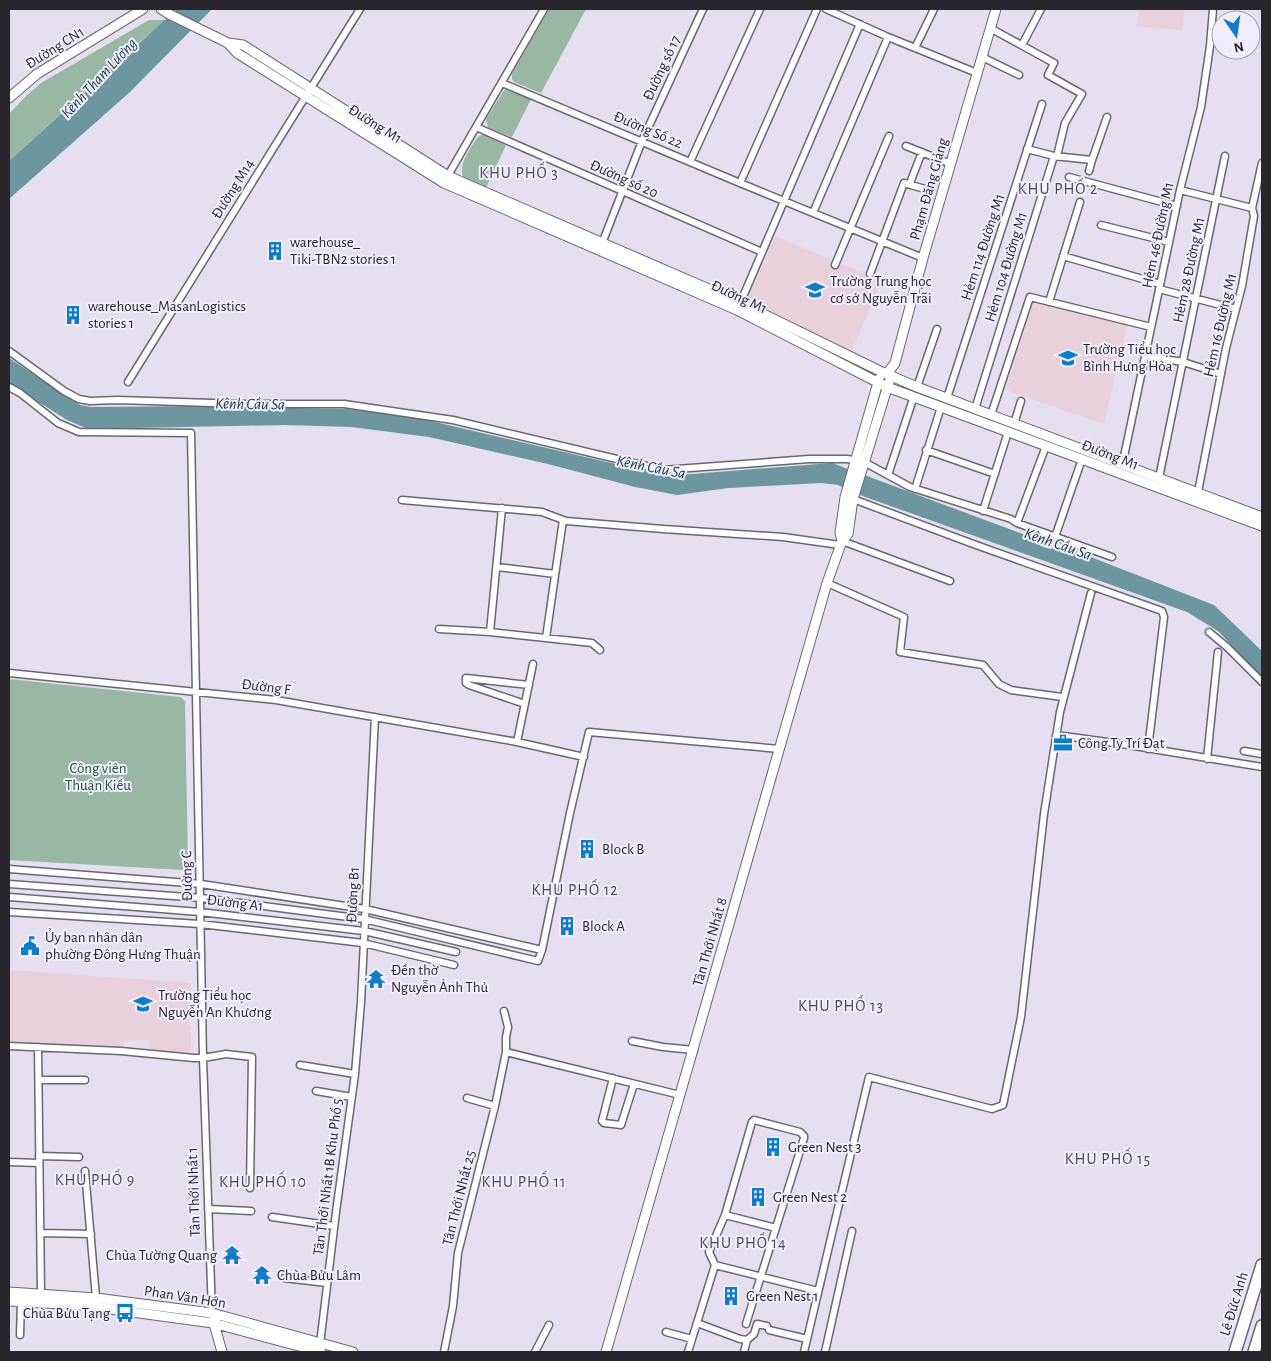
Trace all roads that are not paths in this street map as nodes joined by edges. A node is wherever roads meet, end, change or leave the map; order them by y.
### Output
1 (143, 9) edge
2 (360, 9) edge
3 (544, 9) edge
4 (703, 9) edge
5 (760, 9) edge
6 (817, 9) edge
7 (826, 9) edge
8 (934, 9) edge
9 (996, 9) edge
10 (1041, 9) edge
11 (1213, 9) edge
12 (165, 11) edge
13 (860, 24) junction
14 (990, 28) junction
15 (888, 37) junction
16 (1022, 45) junction
17 (915, 48) junction
18 (982, 57) junction
19 (977, 73) junction
20 (1019, 74) dead end
21 (502, 82) junction
22 (308, 92) junction
23 (9, 98) edge
24 (1042, 104) dead end
25 (1107, 117) dead end
26 (476, 127) junction
27 (889, 136) dead end
28 (642, 142) junction
29 (906, 146) dead end
30 (1027, 149) junction
31 (922, 152) junction
32 (1056, 156) junction
33 (1225, 156) dead end
34 (1092, 160) junction
35 (690, 162) junction
36 (1262, 163) edge
37 (951, 164) junction
38 (1089, 171) dead end
39 (1069, 177) dead end
40 (446, 179) junction
41 (740, 183) junction
42 (910, 183) junction
43 (925, 189) dead end
44 (1180, 190) junction
45 (622, 192) junction
46 (1216, 199) junction
47 (784, 201) junction
48 (1080, 202) dead end
49 (1177, 206) junction
50 (1252, 208) junction
51 (813, 213) junction
52 (1101, 225) dead end
53 (851, 228) junction
54 (882, 241) junction
55 (1169, 242) junction
56 (600, 247) junction
57 (762, 252) junction
58 (1063, 256) junction
59 (923, 258) junction
60 (835, 265) dead end
61 (870, 274) dead end
62 (1160, 286) junction
63 (1196, 298) junction
64 (1049, 302) junction
65 (739, 306) junction
66 (1236, 309) junction
67 (1151, 327) junction
68 (938, 329) dead end
69 (9, 350) edge
70 (1146, 356) junction
71 (1182, 362) junction
72 (887, 374) junction
73 (1221, 374) junction
74 (128, 382) dead end
75 (878, 382) junction
76 (9, 386) edge
77 (887, 387) junction
78 (915, 392) junction
79 (947, 398) junction
80 (1021, 401) dead end
81 (941, 406) junction
82 (975, 409) junction
83 (991, 415) junction
84 (1011, 428) junction
85 (1046, 446) junction
86 (926, 450) junction
87 (1082, 459) junction
88 (854, 460) junction
89 (864, 462) junction
90 (1122, 466) junction
91 (994, 474) junction
92 (888, 475) junction
93 (1158, 483) junction
94 (915, 489) junction
95 (1198, 492) junction
96 (849, 498) junction
97 (402, 500) dead end
98 (502, 508) junction
99 (983, 511) junction
100 (1262, 517) edge
101 (563, 520) junction
102 (1017, 523) junction
103 (1262, 526) edge
104 (1055, 536) junction
105 (841, 543) junction
106 (1112, 557) dead end
107 (497, 567) junction
108 (555, 574) junction
109 (950, 580) dead end
110 (827, 583) junction
111 (1090, 593) dead end
112 (439, 629) dead end
113 (490, 632) junction
114 (1209, 632) dead end
115 (546, 638) junction
116 (600, 650) dead end
117 (1218, 652) dead end
118 (533, 664) dead end
119 (9, 673) edge
120 (1262, 682) edge
121 (529, 685) junction
122 (196, 692) junction
123 (1062, 697) junction
124 (525, 704) junction
125 (375, 717) junction
126 (1056, 736) junction
127 (517, 742) junction
128 (780, 749) junction
129 (1148, 749) junction
130 (1244, 751) dead end
131 (1262, 754) edge
132 (584, 757) junction
133 (1207, 759) junction
134 (1262, 767) edge
135 (9, 869) edge
136 (9, 884) edge
137 (201, 884) junction
138 (9, 897) edge
139 (201, 898) junction
140 (365, 909) junction
141 (9, 912) edge
142 (200, 912) junction
143 (364, 919) junction
144 (200, 924) junction
145 (364, 931) junction
146 (363, 943) junction
147 (542, 950) junction
148 (456, 952) dead end
149 (454, 965) dead end
150 (504, 1011) dead end
151 (632, 1041) dead end
152 (9, 1046) edge
153 (38, 1047) junction
154 (694, 1050) junction
155 (506, 1052) junction
156 (203, 1058) junction
157 (300, 1064) dead end
158 (355, 1074) junction
159 (614, 1078) junction
160 (39, 1080) junction
161 (85, 1080) dead end
162 (634, 1084) junction
163 (316, 1091) dead end
164 (352, 1096) junction
165 (680, 1096) junction
166 (466, 1098) dead end
167 (495, 1106) junction
168 (79, 1157) dead end
169 (39, 1159) junction
170 (9, 1162) edge
171 (85, 1171) dead end
172 (250, 1188) dead end
173 (208, 1210) junction
174 (251, 1212) dead end
175 (725, 1215) junction
176 (272, 1217) dead end
177 (334, 1226) junction
178 (776, 1228) junction
179 (852, 1232) dead end
180 (41, 1233) junction
181 (91, 1234) junction
182 (1262, 1265) edge
183 (715, 1266) junction
184 (760, 1277) junction
185 (284, 1278) dead end
186 (327, 1283) junction
187 (818, 1291) junction
188 (1262, 1291) edge
189 (9, 1292) edge
190 (41, 1294) junction
191 (96, 1298) junction
192 (9, 1301) edge
193 (21, 1302) junction
194 (212, 1312) junction
195 (213, 1323) junction
196 (697, 1323) junction
197 (746, 1324) dead end
198 (549, 1325) dead end
199 (1262, 1326) edge
200 (666, 1332) dead end
201 (20, 1335) dead end
202 (692, 1339) junction
203 (807, 1339) junction
204 (747, 1340) junction
205 (1262, 1346) edge
206 (320, 1348) edge
207 (222, 1352) edge
208 (352, 1352) edge
209 (444, 1352) edge
210 (535, 1352) edge
211 (606, 1352) edge
212 (688, 1352) edge
213 (744, 1352) edge
214 (804, 1352) edge
215 (826, 1352) edge
216 (1235, 1352) edge
217 (1243, 1352) edge
218 (1254, 1352) edge
219 (1260, 1352) edge

1 - 23 street, Đường CN1
2 - 22 street, Đường M14
3 - 21 street
4 - 28 street, Đường số 17
5 - 35 street
6 - 41 street
7 - 13 street
8 - 17 street
9 - 14 street, Phạm Đăng Giảng
10 - 16 street
11 - 44 street, Hẻm 46 Đường M1
12 - 22 street, Đường M1
13 - 15 street
13 - 47 street
14 - 16 street
14 - 18 street, Phạm Đăng Giảng
15 - 17 street
15 - 51 street
16 - 32 street, Hẻm 104 Đường M1
17 - 19 street
18 - 19 street, Phạm Đăng Giảng
18 - 20 street
19 - 37 street, Phạm Đăng Giảng
21 - 26 street
21 - 28 street, Đường Số 22
22 - 40 street, Đường M1
22 - 74 street, Đường M14
24 - 30 street, Hẻm 114 Đường M1
25 - 34 street
26 - 40 street
26 - 45 street, Đường số 20
27 - 53 street
28 - 35 street, Đường Số 22
28 - 45 street, Đường số 17
29 - 31 street
30 - 32 street
30 - 79 street, Hẻm 114 Đường M1
31 - 37 street
31 - 42 street
32 - 34 street
32 - 82 street, Hẻm 104 Đường M1
33 - 46 street, Hẻm 28 Đường M1
34 - 38 street
35 - 41 street, Đường Số 22
36 - 50 street, Hẻm 16 Đường M1
37 - 59 street, Phạm Đăng Giảng
39 - 49 street
40 - 56 street, Đường M1
41 - 47 street, Đường Số 22
42 - 43 street
42 - 54 street
44 - 46 street
44 - 49 street, Hẻm 46 Đường M1
45 - 56 street, Đường số 17
45 - 57 street, Đường số 20
46 - 50 street
46 - 63 street, Hẻm 28 Đường M1
47 - 51 street, Đường Số 22
47 - 57 street
48 - 58 street
49 - 55 street, Hẻm 46 Đường M1
50 - 66 street, Hẻm 16 Đường M1
51 - 53 street, Đường Số 22
52 - 55 street
53 - 54 street, Đường Số 22
53 - 60 street
54 - 59 street, Đường Số 22
54 - 61 street
55 - 62 street, Hẻm 46 Đường M1
56 - 65 street, Đường M1
57 - 65 street
58 - 62 street
58 - 64 street
59 - 72 street, Phạm Đăng Giảng
62 - 63 street
62 - 67 street, Hẻm 46 Đường M1
63 - 66 street
63 - 71 street, Hẻm 28 Đường M1
64 - 67 street
64 - 83 street
65 - 72 street, Đường M1
65 - 75 street, Đường M1
66 - 73 street, Hẻm 16 Đường M1
67 - 70 street, Hẻm 46 Đường M1
68 - 78 street
69 - 88 street
70 - 71 street
70 - 90 street, Hẻm 46 Đường M1
71 - 73 street
71 - 93 street, Hẻm 28 Đường M1
72 - 75 street, Phạm Đăng Giảng
72 - 77 street, Phạm Đăng Giảng
72 - 78 street, Đường M1
73 - 95 street, Hẻm 16 Đường M1
75 - 77 street, Đường M1
75 - 88 street, Phạm Đăng Giảng
76 - 122 street, Đường C
77 - 78 street, Đường M1
77 - 89 street, Phạm Đăng Giảng
78 - 79 street, Đường M1
78 - 81 street, Đường M1
78 - 92 street
79 - 82 street, Đường M1
80 - 84 street
81 - 84 street, Đường M1
81 - 86 street
82 - 83 street, Đường M1
83 - 84 street, Đường M1
84 - 85 street, Đường M1
84 - 90 street, Đường M1
84 - 91 street
85 - 87 street, Đường M1
85 - 102 street
86 - 91 street
86 - 94 street
87 - 93 street, Đường M1
87 - 104 street
88 - 96 street, Phạm Đăng Giảng
89 - 92 street
89 - 96 street, Phạm Đăng Giảng
90 - 93 street, Đường M1
91 - 99 street
92 - 94 street
93 - 95 street, Đường M1
93 - 103 street, Đường M1
94 - 99 street
95 - 100 street, Đường M1
96 - 105 street, Tân Thới Nhất 8
96 - 129 street
97 - 98 street
98 - 101 street
98 - 107 street
99 - 102 street
101 - 105 street
101 - 108 street
102 - 104 street
104 - 106 street
105 - 109 street
105 - 110 street, Tân Thới Nhất 8
107 - 108 street
107 - 113 street
108 - 115 street
110 - 123 street
110 - 128 street, Tân Thới Nhất 8
111 - 123 street
112 - 113 street
113 - 115 street
114 - 120 street
115 - 116 street
117 - 133 street
118 - 121 street
119 - 122 street, Đường F
121 - 124 street
121 - 124 street
122 - 125 street, Đường F
122 - 137 street, Đường C
123 - 126 street
124 - 127 street
125 - 127 street, Đường F
125 - 140 street, Đường B1
126 - 129 street
126 - 187 street
127 - 132 street, Đường F
128 - 132 street
128 - 154 street, Tân Thới Nhất 8
129 - 133 street
130 - 131 street
132 - 147 street
133 - 134 street
135 - 137 street, Đường A1
136 - 139 street, Đường A1
137 - 139 street, Đường C
137 - 140 street, Đường A1
138 - 142 street, Đường A1
139 - 142 street, Đường C
139 - 143 street, Đường A1
140 - 143 street, Đường B1
140 - 147 street, Đường A1
141 - 144 street, Đường A1
142 - 144 street, Đường C
142 - 145 street, Đường A1
143 - 145 street, Đường B1
143 - 147 street, Đường A1
144 - 146 street, Đường A1
144 - 156 street, Đường C
145 - 146 street, Đường B1
145 - 148 street, Đường A1
146 - 149 street, Đường A1
146 - 158 street, Đường B1
150 - 155 street, Tân Thới Nhất 25
151 - 154 street
152 - 153 street
153 - 156 street
153 - 160 street
154 - 165 street, Tân Thới Nhất 8
155 - 159 street
155 - 167 street, Tân Thới Nhất 25
156 - 172 street
156 - 173 street, Tân Thới Nhất 1
157 - 158 street
158 - 164 street, Tân Thới Nhất 1B Khu Phố 5
159 - 162 street
159 - 162 street
160 - 161 street
160 - 169 street
162 - 165 street
163 - 164 street
164 - 177 street, Tân Thới Nhất 1B Khu Phố 5
165 - 211 street, Tân Thới Nhất 8
166 - 167 street
167 - 209 street, Tân Thới Nhất 25
168 - 169 street
169 - 170 street
169 - 180 street
171 - 181 street
173 - 174 street
173 - 194 street, Tân Thới Nhất 1
175 - 178 street
175 - 178 street
175 - 183 street
176 - 177 street
177 - 186 street, Tân Thới Nhất 1B Khu Phố 5
178 - 184 street
179 - 215 street
180 - 181 street
180 - 190 street
181 - 191 street
182 - 216 highway, Lê Đức Anh
183 - 184 street
183 - 196 street
184 - 187 street
184 - 197 street
185 - 186 street
186 - 206 street, Tân Thới Nhất 1B Khu Phố 5
187 - 203 street
188 - 217 highway, Lê Đức Anh
189 - 190 street, Phan Văn Hớn
190 - 191 street, Phan Văn Hớn
191 - 194 street, Phan Văn Hớn
192 - 193 street, Phan Văn Hớn
193 - 195 street, Phan Văn Hớn
193 - 201 street
194 - 195 street, Tân Thới Nhất 1
194 - 206 street, Phan Văn Hớn
195 - 206 street, Phan Văn Hớn
195 - 207 street, Tân Thới Nhất 1
196 - 202 street
196 - 204 street
198 - 210 street
199 - 218 highway
200 - 202 street
202 - 212 street
203 - 204 street
203 - 214 street
204 - 213 street
205 - 219 highway
206 - 208 street, Phan Văn Hớn

